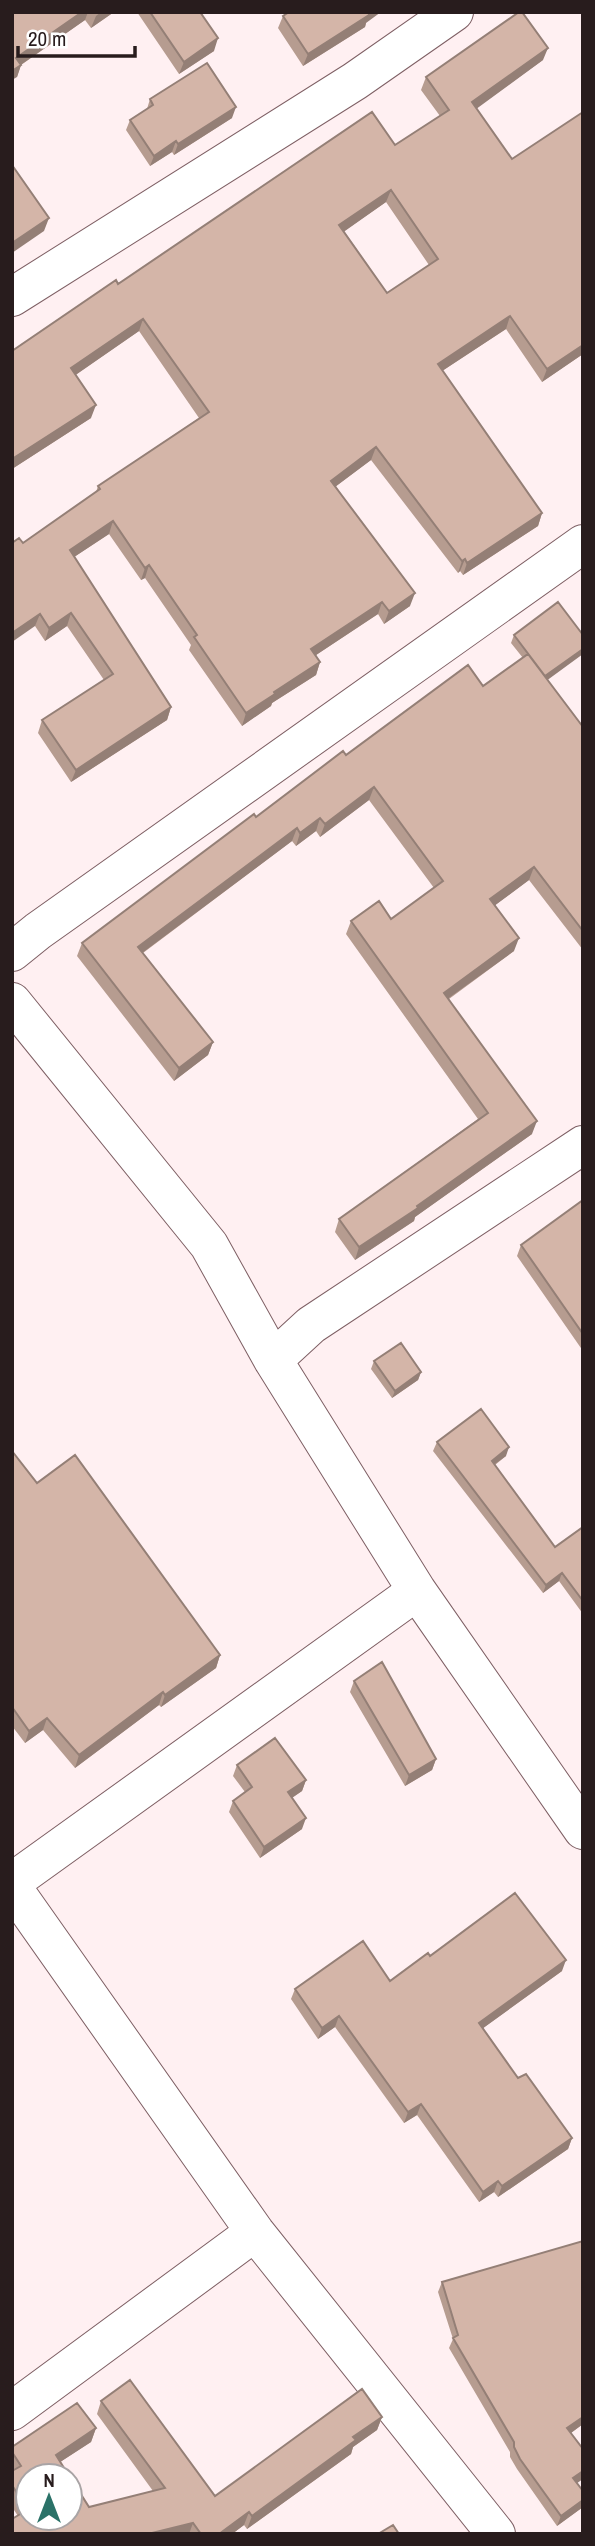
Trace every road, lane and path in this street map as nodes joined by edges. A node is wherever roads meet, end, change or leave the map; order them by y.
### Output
1 (454, 12) edge
2 (12, 297) edge
3 (583, 544) edge
4 (12, 953) edge
5 (12, 1002) edge
6 (583, 1145) edge
7 (273, 1360) junction
8 (417, 1591) junction
9 (583, 1830) edge
10 (12, 1884) edge
11 (255, 2232) junction
12 (12, 2411) edge
13 (496, 2534) edge

1 - 2 street
3 - 4 street
5 - 7 street
6 - 7 street
7 - 8 street
8 - 9 street
8 - 10 street
10 - 11 street
11 - 12 street
11 - 13 street

